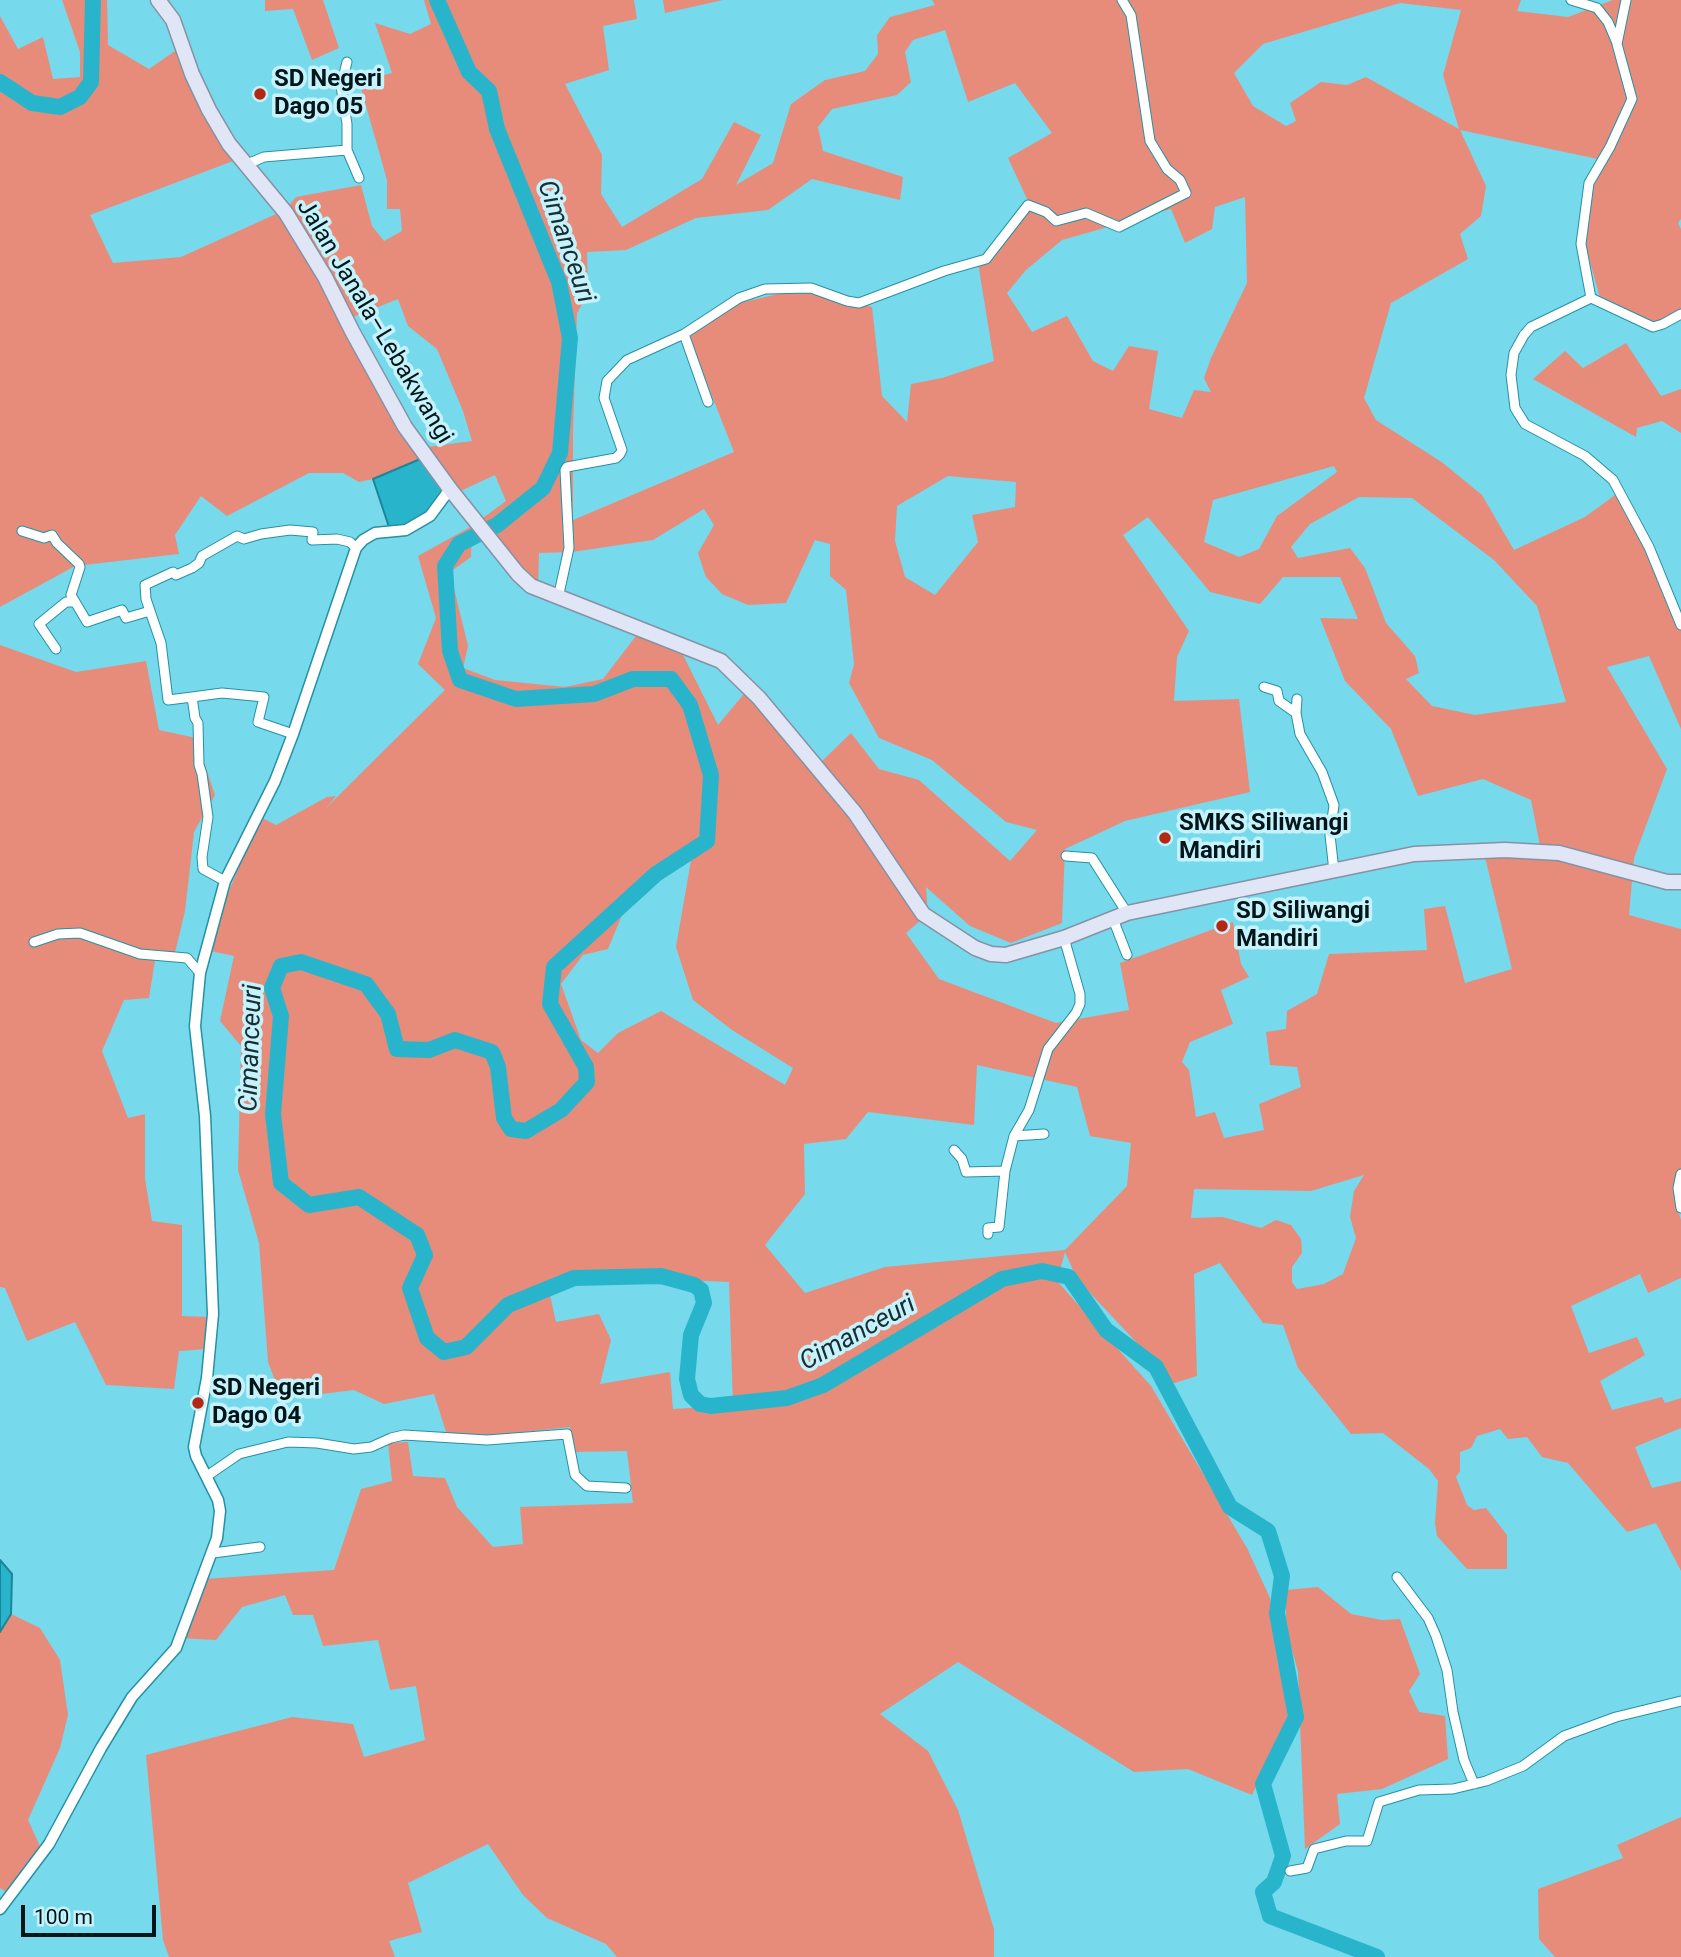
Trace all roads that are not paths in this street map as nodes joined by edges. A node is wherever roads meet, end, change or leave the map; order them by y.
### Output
1 (158, 0) edge
2 (1122, 0) edge
3 (1571, 0) edge
4 (1626, 0) edge
5 (1617, 44) junction
6 (347, 62) dead end
7 (347, 150) junction
8 (245, 165) junction
9 (359, 178) dead end
10 (1591, 298) junction
11 (1681, 314) edge
12 (684, 334) junction
13 (708, 402) dead end
14 (450, 489) junction
15 (22, 531) dead end
16 (356, 548) junction
17 (558, 598) junction
18 (75, 602) junction
19 (150, 611) junction
20 (1681, 625) edge
21 (56, 649) dead end
22 (1264, 687) dead end
23 (192, 697) junction
24 (1297, 699) dead end
25 (1296, 713) junction
26 (293, 734) junction
27 (1066, 856) dead end
28 (1334, 870) junction
29 (225, 881) junction
30 (1681, 882) edge
31 (1120, 916) junction
32 (1064, 938) junction
33 (34, 942) dead end
34 (1127, 955) dead end
35 (200, 973) junction
36 (1044, 1134) dead end
37 (1014, 1136) junction
38 (954, 1150) dead end
39 (1005, 1171) junction
40 (1681, 1174) edge
41 (1681, 1208) edge
42 (988, 1234) dead end
43 (207, 1476) junction
44 (626, 1488) dead end
45 (260, 1547) dead end
46 (213, 1553) junction
47 (1396, 1577) dead end
48 (1681, 1701) edge
49 (1474, 1783) junction
50 (1290, 1871) dead end
51 (0, 1909) edge

1 - 8 main road, Jalan Janala–Lebakwangi
2 - 12 street
3 - 5 street
4 - 5 street
5 - 10 street
6 - 7 street
7 - 8 street
7 - 9 street
8 - 14 main road, Jalan Janala–Lebakwangi
10 - 11 street
10 - 20 street
12 - 13 street
12 - 17 street
14 - 16 street
14 - 17 main road, Jalan Janala–Lebakwangi
15 - 18 street
16 - 19 street
16 - 26 street
17 - 32 main road
18 - 19 street
18 - 21 street
19 - 23 street
22 - 25 street
23 - 26 street
23 - 29 street
24 - 25 street
25 - 28 street
26 - 29 street
27 - 31 street
28 - 30 main road
28 - 31 main road
29 - 35 street
31 - 32 main road
31 - 34 street
32 - 37 street
33 - 35 street
35 - 43 street
36 - 37 street
37 - 39 street
38 - 39 street
39 - 42 street
40 - 41 street
43 - 44 street
43 - 46 street
45 - 46 street
46 - 51 street
47 - 49 street
48 - 49 street
49 - 50 street

